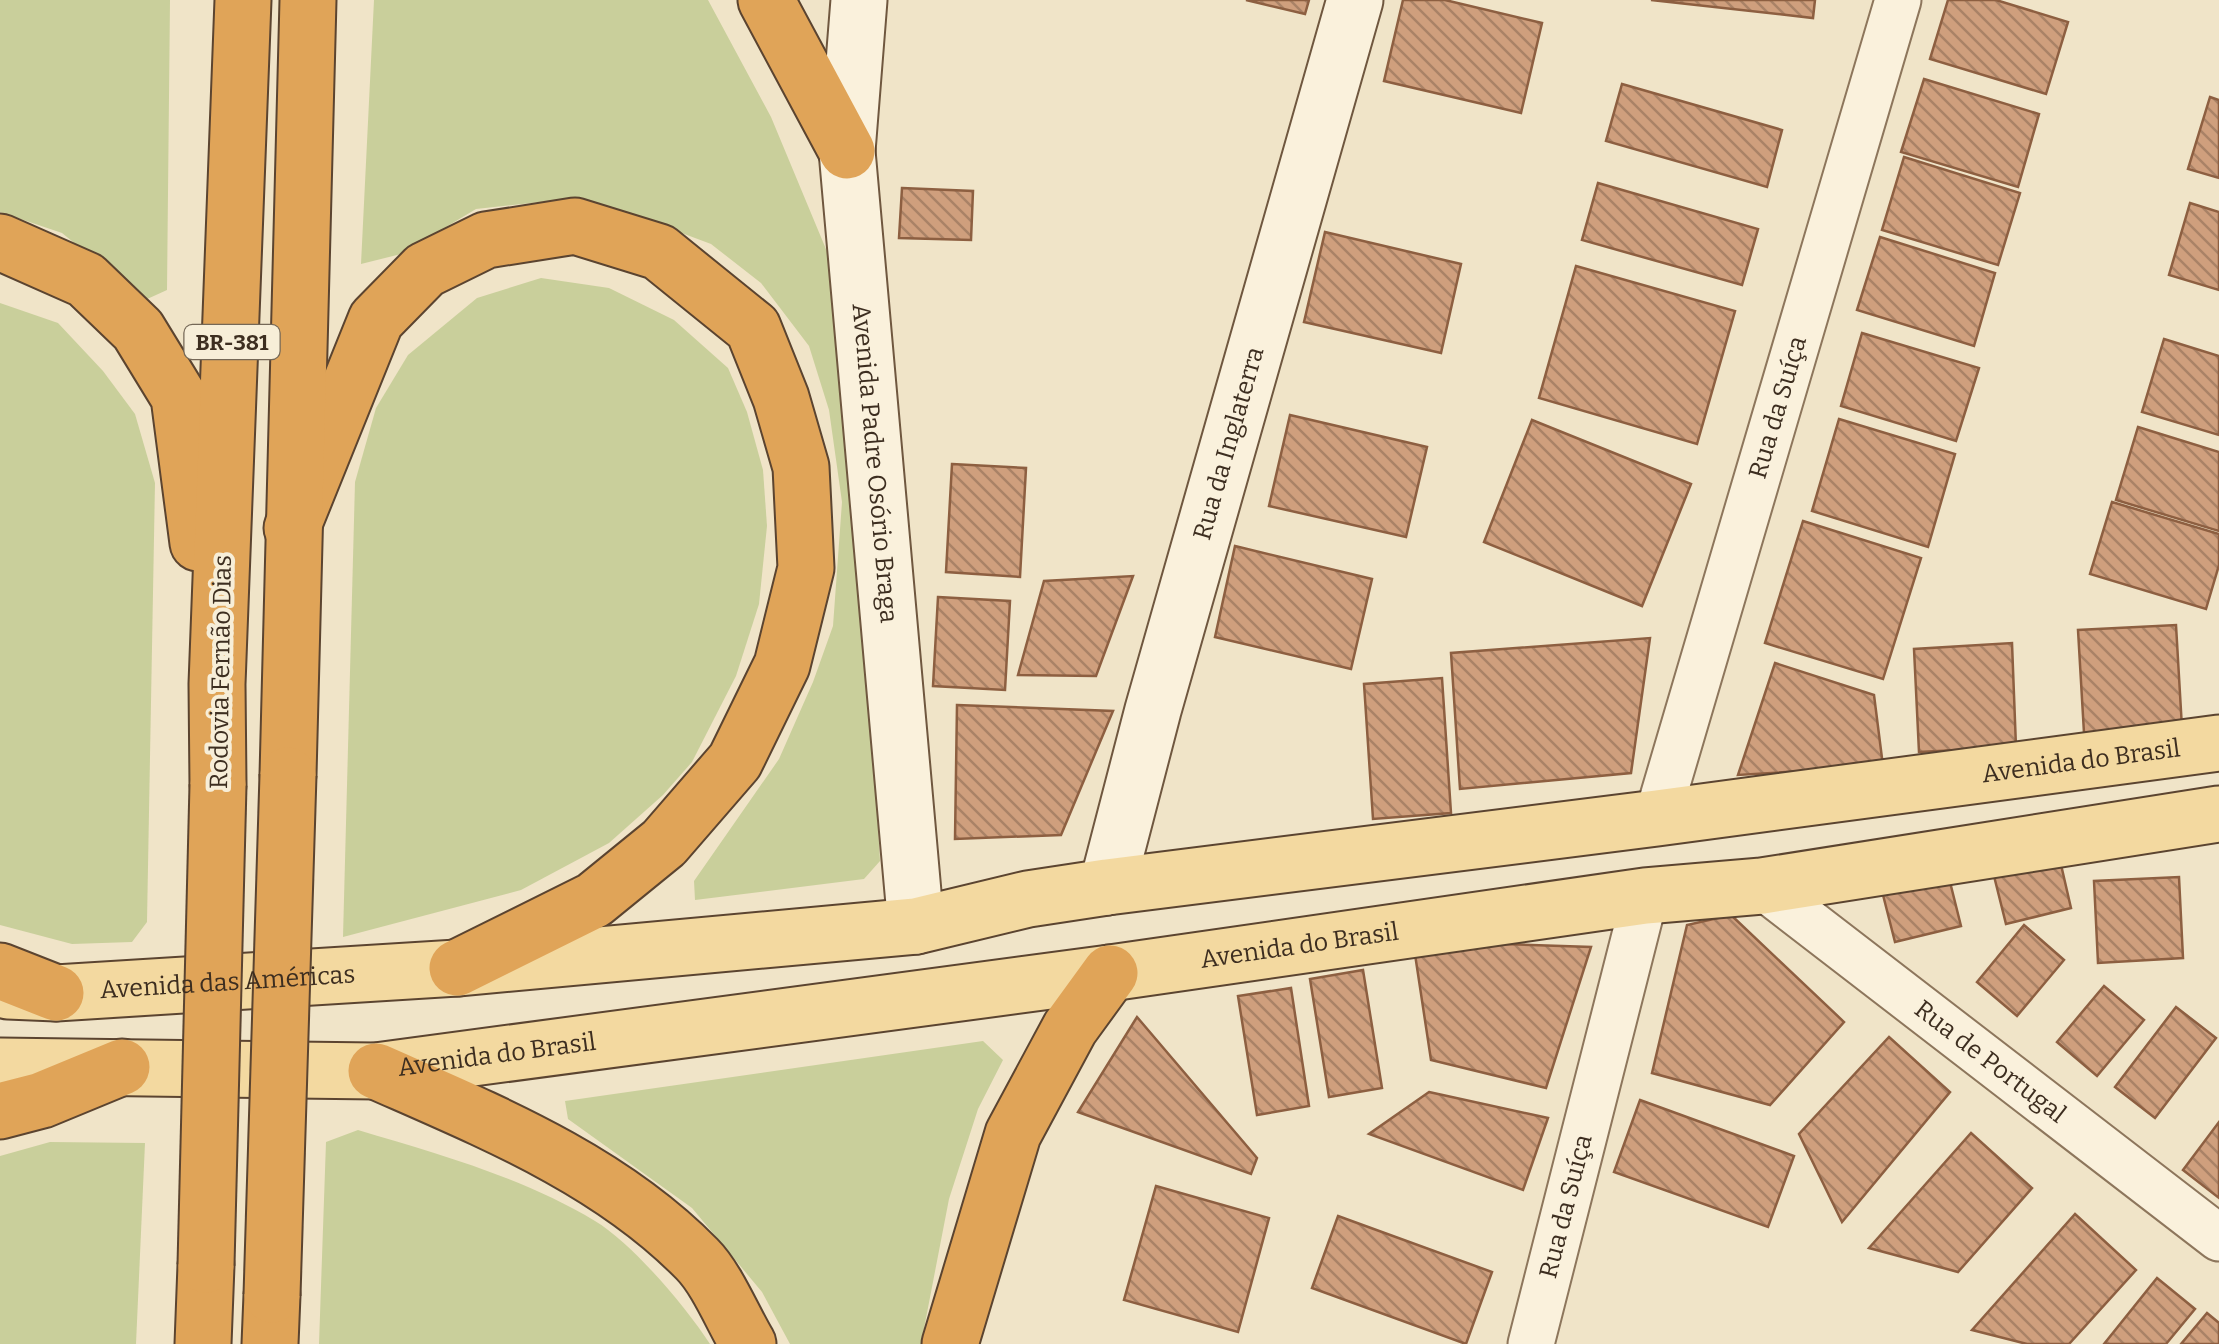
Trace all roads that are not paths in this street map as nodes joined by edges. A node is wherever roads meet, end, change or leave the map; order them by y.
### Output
1 (224, 0) edge
2 (243, 0) edge
3 (308, 0) edge
4 (766, 0) edge
5 (859, 0) edge
6 (1355, 0) edge
7 (1898, 0) edge
8 (846, 151) junction
9 (0, 242) edge
10 (234, 312) junction
11 (292, 528) junction
12 (217, 684) junction
13 (2219, 743) edge
14 (2219, 814) edge
15 (1658, 818) junction
16 (1762, 886) junction
17 (1107, 887) junction
18 (1645, 896) junction
19 (916, 926) junction
20 (457, 968) junction
21 (0, 971) edge
22 (1110, 973) junction
23 (0, 991) edge
24 (56, 993) junction
25 (0, 1066) edge
26 (122, 1068) junction
27 (376, 1070) junction
28 (0, 1111) edge
29 (2219, 1238) edge
30 (203, 1315) edge
31 (271, 1320) edge
32 (748, 1344) edge
33 (950, 1344) edge
34 (1531, 1344) edge

1 - 10 highway, BR-381
2 - 10 highway, Rodovia Fernão Dias / BR-381
3 - 11 highway, BR-381
4 - 8 highway
5 - 8 street, Avenida Padre Osório Braga
6 - 17 street, Rua da Inglaterra
7 - 15 street, Rua da Suíça
8 - 19 street, Avenida Padre Osório Braga
9 - 12 highway
10 - 12 highway, Rodovia Fernão Dias / BR-381
11 - 20 highway
11 - 31 highway, BR-381, bridge
12 - 30 highway, Rodovia Fernão Dias / BR-381, bridge
13 - 15 main road, Avenida do Brasil
14 - 16 main road, Avenida do Brasil
15 - 17 main road, Avenida do Brasil
16 - 18 main road, Avenida do Brasil
16 - 29 street, Rua de Portugal
17 - 19 main road, Avenida do Brasil
18 - 22 main road, Avenida do Brasil
18 - 34 street, Rua da Suíça
19 - 20 main road, Avenida do Brasil
20 - 24 main road, Avenida das Américas
21 - 24 highway
22 - 27 main road, Avenida do Brasil
22 - 33 highway
23 - 24 main road, Avenida das Américas
25 - 26 main road
26 - 27 main road
26 - 28 highway
27 - 32 highway

